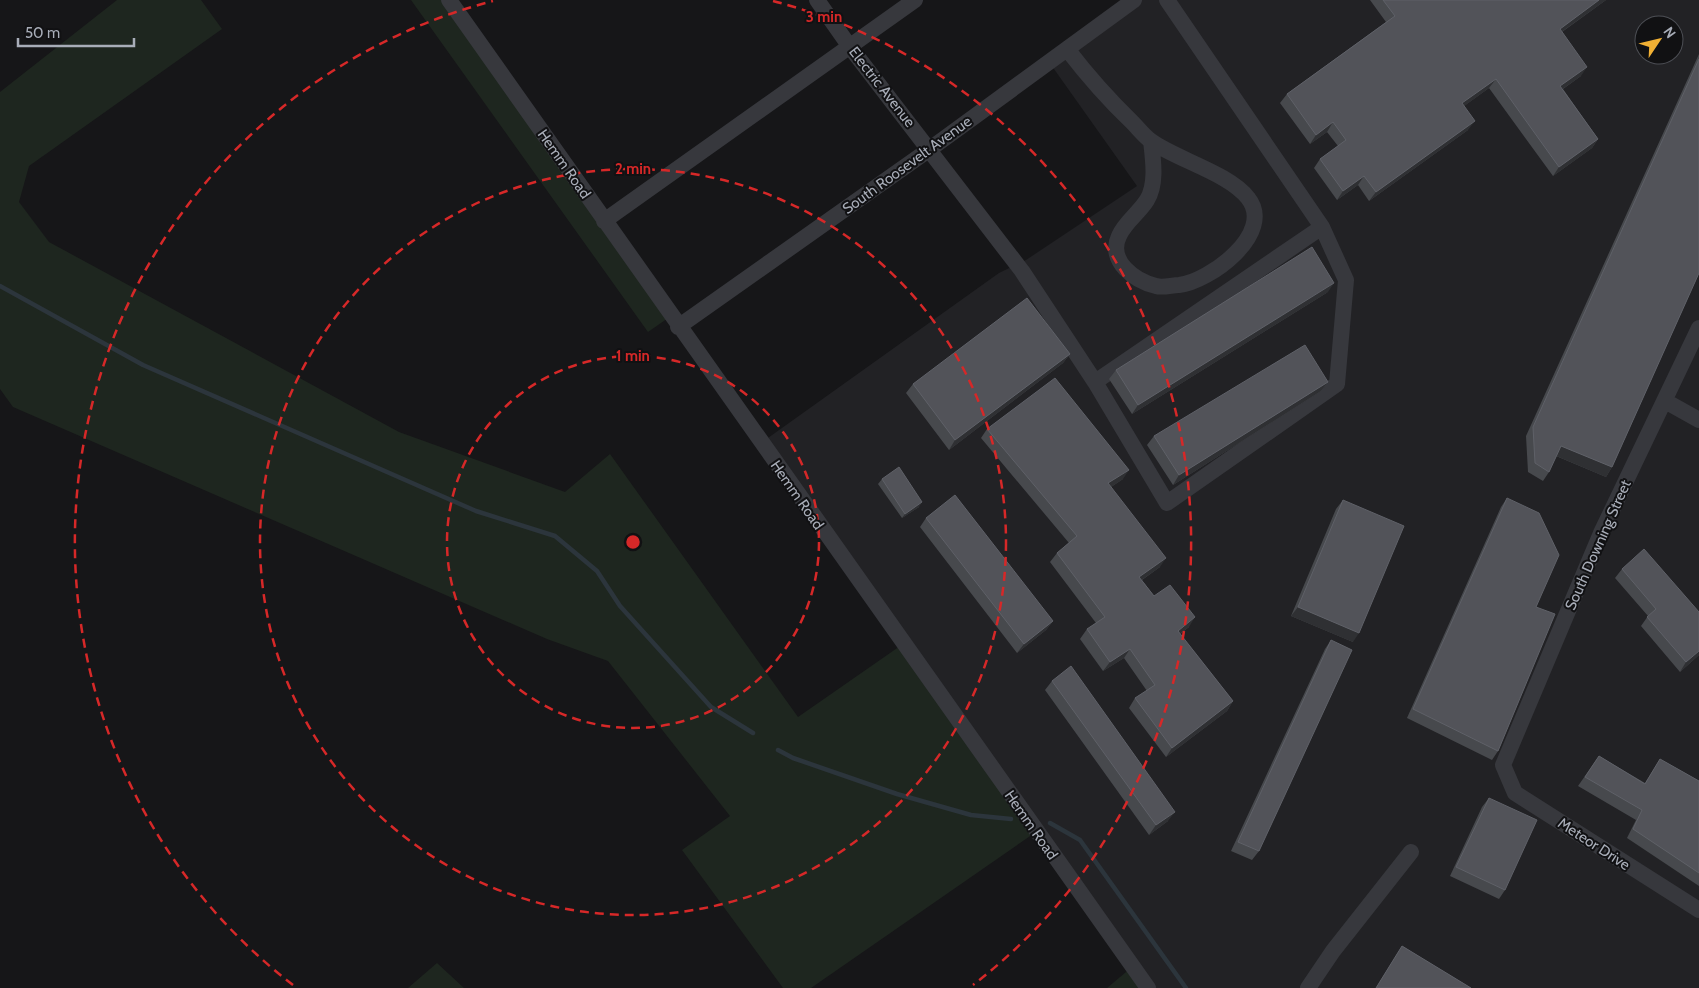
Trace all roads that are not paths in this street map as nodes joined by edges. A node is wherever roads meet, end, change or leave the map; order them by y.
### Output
1 (449, 0) edge
2 (817, 0) edge
3 (915, 0) edge
4 (1167, 0) edge
5 (1131, 1) edge
6 (850, 47) junction
7 (1067, 49) junction
8 (1151, 141) junction
9 (930, 149) junction
10 (604, 221) junction
11 (1322, 227) junction
12 (678, 327) junction
13 (1699, 328) edge
14 (1095, 382) junction
15 (1665, 401) junction
16 (1699, 420) edge
17 (1503, 765) joint
18 (1411, 852) dead end
19 (1699, 910) edge
20 (1148, 988) edge
21 (1308, 988) edge

1 - 10 street, Hemm Road
2 - 6 street, Electric Avenue
3 - 6 street
4 - 11 street
5 - 7 street, South Roosevelt Avenue
6 - 9 street, Electric Avenue
6 - 10 street
7 - 8 street
7 - 9 street, South Roosevelt Avenue
8 - 8 street
9 - 12 street, South Roosevelt Avenue
9 - 14 street, Electric Avenue
10 - 12 street, Hemm Road
11 - 14 street
11 - 14 street, Electric Avenue
12 - 20 street, Hemm Road
13 - 15 street, South Downing Street
15 - 16 street
15 - 17 street, South Downing Street
17 - 19 street, Meteor Drive
18 - 21 street

